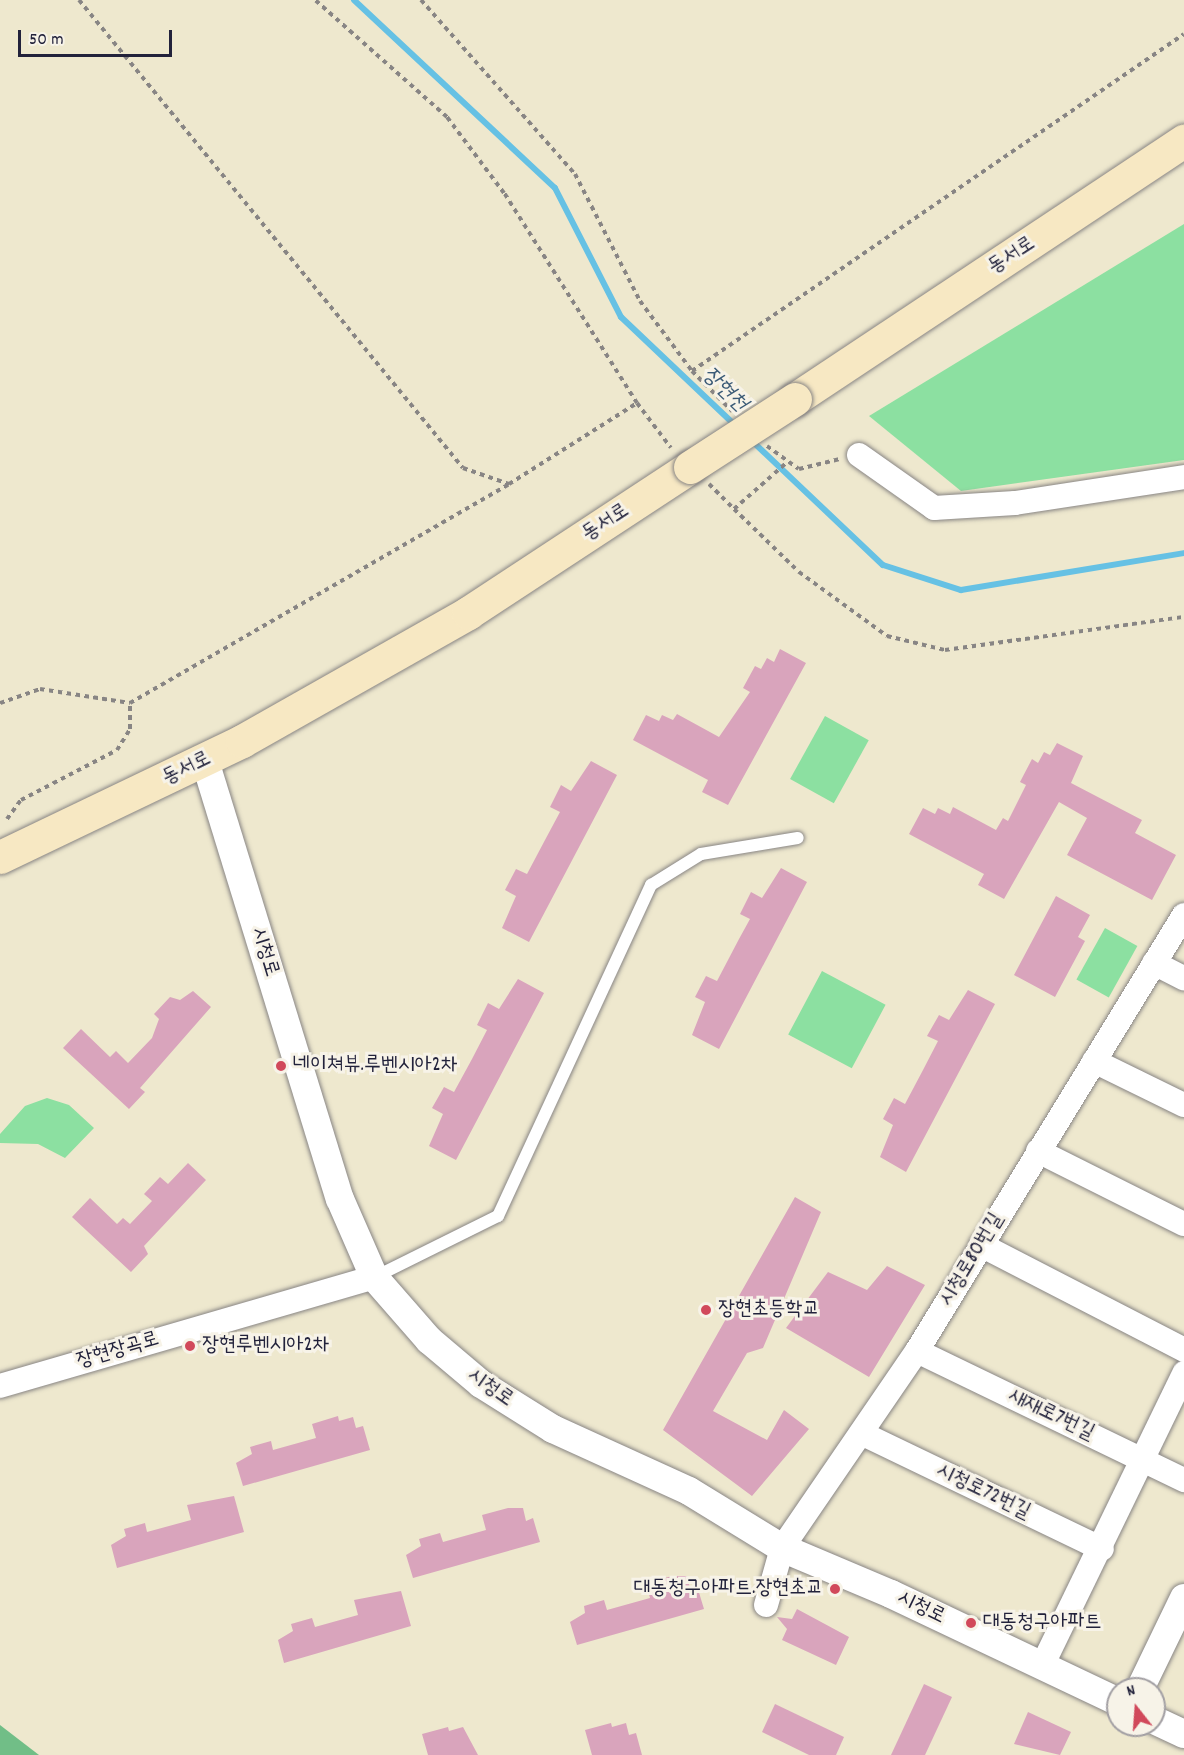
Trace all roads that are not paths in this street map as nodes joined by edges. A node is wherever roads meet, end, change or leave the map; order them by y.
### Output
1 (1184, 124) edge
2 (1184, 141) edge
3 (1184, 152) edge
4 (1136, 174) junction
5 (859, 455) dead end
6 (1184, 477) edge
7 (205, 761) junction
8 (798, 838) dead end
9 (0, 857) edge
10 (1184, 915) edge
11 (1154, 963) junction
12 (1184, 978) edge
13 (1094, 1060) junction
14 (1184, 1105) edge
15 (1038, 1151) junction
16 (1184, 1224) edge
17 (981, 1245) junction
18 (374, 1277) junction
19 (1184, 1350) edge
20 (917, 1351) junction
21 (1184, 1373) edge
22 (0, 1386) edge
23 (863, 1434) junction
24 (1144, 1460) junction
25 (1184, 1480) edge
26 (782, 1548) junction
27 (1102, 1549) junction
28 (1184, 1598) edge
29 (766, 1605) dead end
30 (1042, 1666) junction
31 (1146, 1677) edge
32 (1106, 1696) edge
33 (1166, 1726) edge
34 (1184, 1734) edge

1 - 4 main road
2 - 4 main road, 동서로
3 - 4 main road
4 - 7 main road, 동서로, bridge
5 - 6 street
7 - 9 main road, 동서로
7 - 18 street, 시청로
8 - 18 lane
10 - 11 street, 시청로80번길
11 - 12 street
11 - 13 street, 시청로80번길
13 - 14 street
13 - 15 street, 시청로80번길
15 - 16 street
15 - 17 street, 시청로80번길
17 - 19 street
17 - 20 street, 시청로80번길
18 - 22 street, 장현장곡로
18 - 26 street, 시청로
20 - 23 street, 시청로80번길
20 - 24 street, 새재로7번길
21 - 24 street
23 - 26 street, 시청로80번길
23 - 27 street, 시청로72번길
24 - 25 street, 새재로7번길
24 - 27 street
26 - 29 street, 시청로80번길
26 - 30 street, 시청로
27 - 30 street
28 - 31 street
30 - 32 street, 시청로
33 - 34 street

